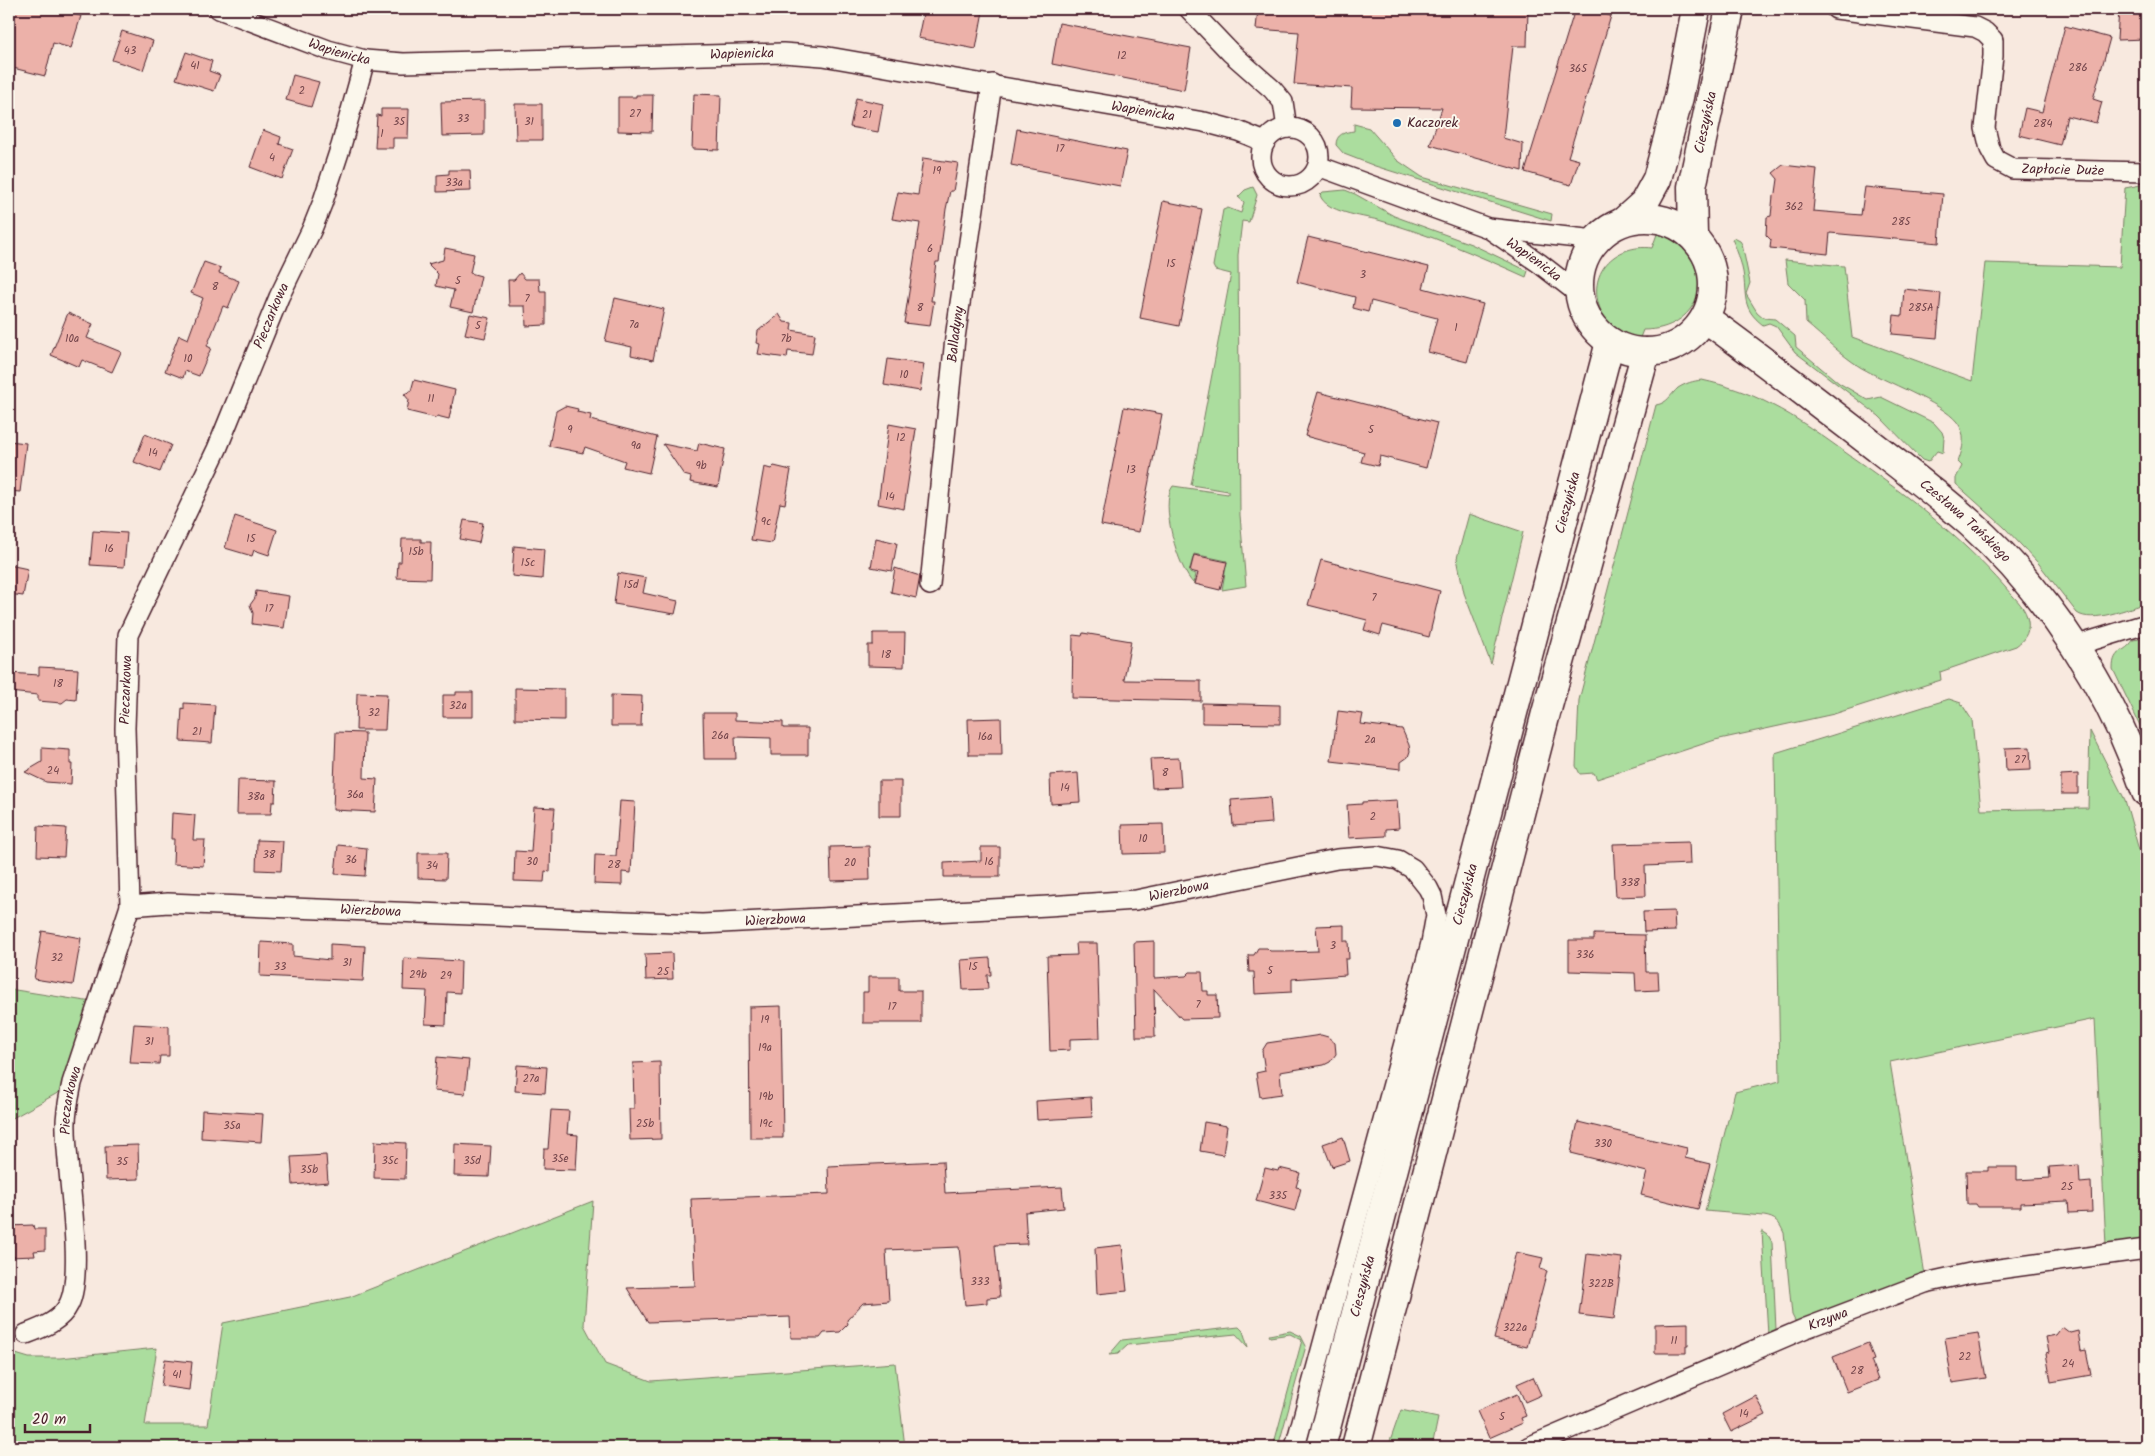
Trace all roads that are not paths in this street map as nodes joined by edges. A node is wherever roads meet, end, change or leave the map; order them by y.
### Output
1 (219, 9) edge
2 (1189, 9) edge
3 (1696, 9) edge
4 (1730, 9) edge
5 (1836, 9) edge
6 (365, 60) junction
7 (992, 84) junction
8 (1287, 128) junction
9 (1266, 142) junction
10 (1318, 166) junction
11 (2146, 172) edge
12 (1624, 221) junction
13 (1488, 228) junction
14 (1693, 236) junction
15 (1595, 240) junction
16 (1579, 294) junction
17 (1704, 318) junction
18 (1610, 342) junction
19 (1646, 352) junction
20 (930, 585) dead end
21 (2146, 624) edge
22 (2074, 646) junction
23 (2146, 792) edge
24 (130, 906) junction
25 (2146, 1249) edge
26 (26, 1334) dead end
27 (1295, 1447) edge
28 (1321, 1447) edge
29 (1356, 1447) edge
30 (1528, 1447) edge

1 - 6 street, Wapienicka
2 - 8 street
3 - 12 main road
4 - 14 main road, Cieszyńska
5 - 11 street, Zapłocie Duże
6 - 7 street, Wapienicka
6 - 24 street, Pieczarkowa
7 - 9 street, Wapienicka
7 - 20 street, Balladyny
8 - 9 street
8 - 10 street
9 - 10 street
10 - 13 street, Wapienicka
12 - 14 main road
12 - 15 main road
13 - 15 street, Wapienicka
13 - 16 street, Wapienicka
14 - 17 main road
15 - 16 main road
16 - 18 main road
17 - 19 main road
17 - 22 main road, Czesława Tańskiego
18 - 19 main road
18 - 28 main road, Cieszyńska
19 - 29 main road
21 - 22 street
22 - 23 main road, Czesława Tańskiego
24 - 26 street, Pieczarkowa
24 - 27 street, Wierzbowa
25 - 30 street, Krzywa

